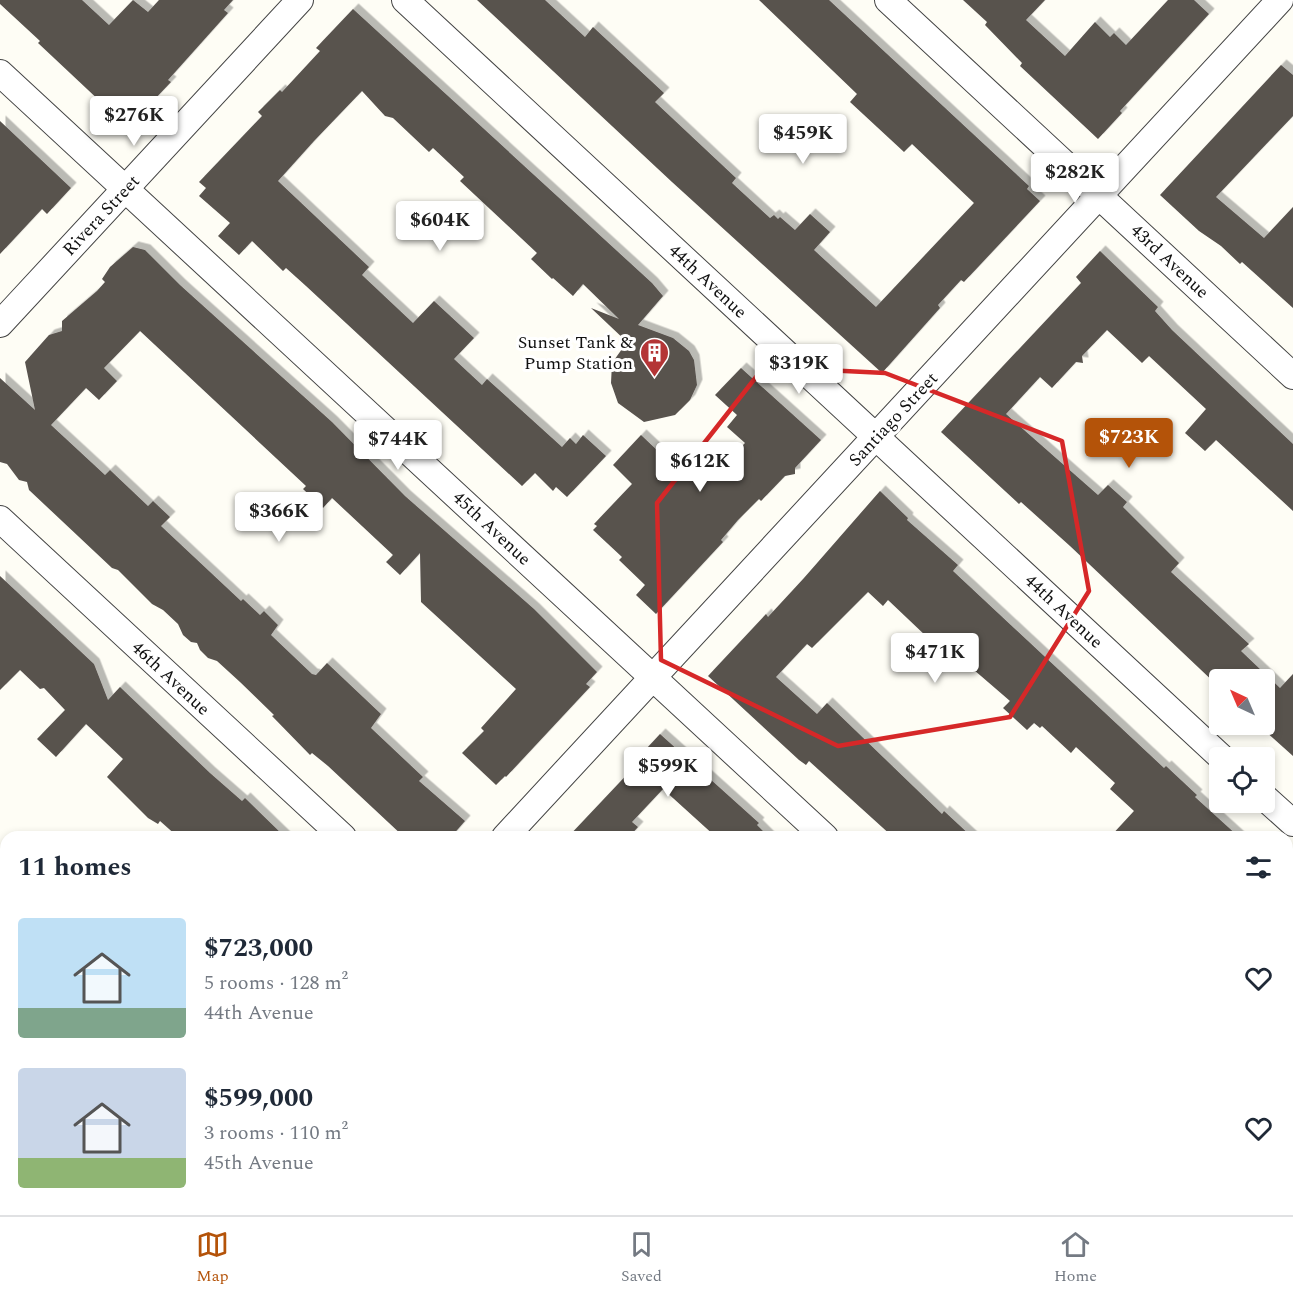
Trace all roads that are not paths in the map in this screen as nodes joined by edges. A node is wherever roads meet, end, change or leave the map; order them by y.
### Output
1 (300, 0) edge
2 (405, 0) edge
3 (888, 0) edge
4 (1280, 0) edge
5 (0, 73) edge
6 (125, 189) junction
7 (1099, 196) junction
8 (0, 324) edge
9 (1293, 375) edge
10 (876, 437) junction
11 (0, 519) edge
12 (653, 677) junction
13 (1210, 747) edge
14 (1275, 806) edge
15 (1293, 823) edge
16 (337, 831) edge
17 (511, 831) edge
18 (819, 831) edge

1 - 6 street, Rivera Street
2 - 10 street, 44th Avenue
3 - 7 street, 43rd Avenue
4 - 7 street, Santiago Street
5 - 6 street, 45th Avenue
6 - 8 street, Rivera Street
6 - 12 street, 45th Avenue
7 - 9 street, 43rd Avenue
7 - 10 street, Santiago Street
10 - 12 street, Santiago Street
10 - 13 street, 44th Avenue
11 - 16 street, 46th Avenue
12 - 17 street, Santiago Street
12 - 18 street, 45th Avenue
14 - 15 street

